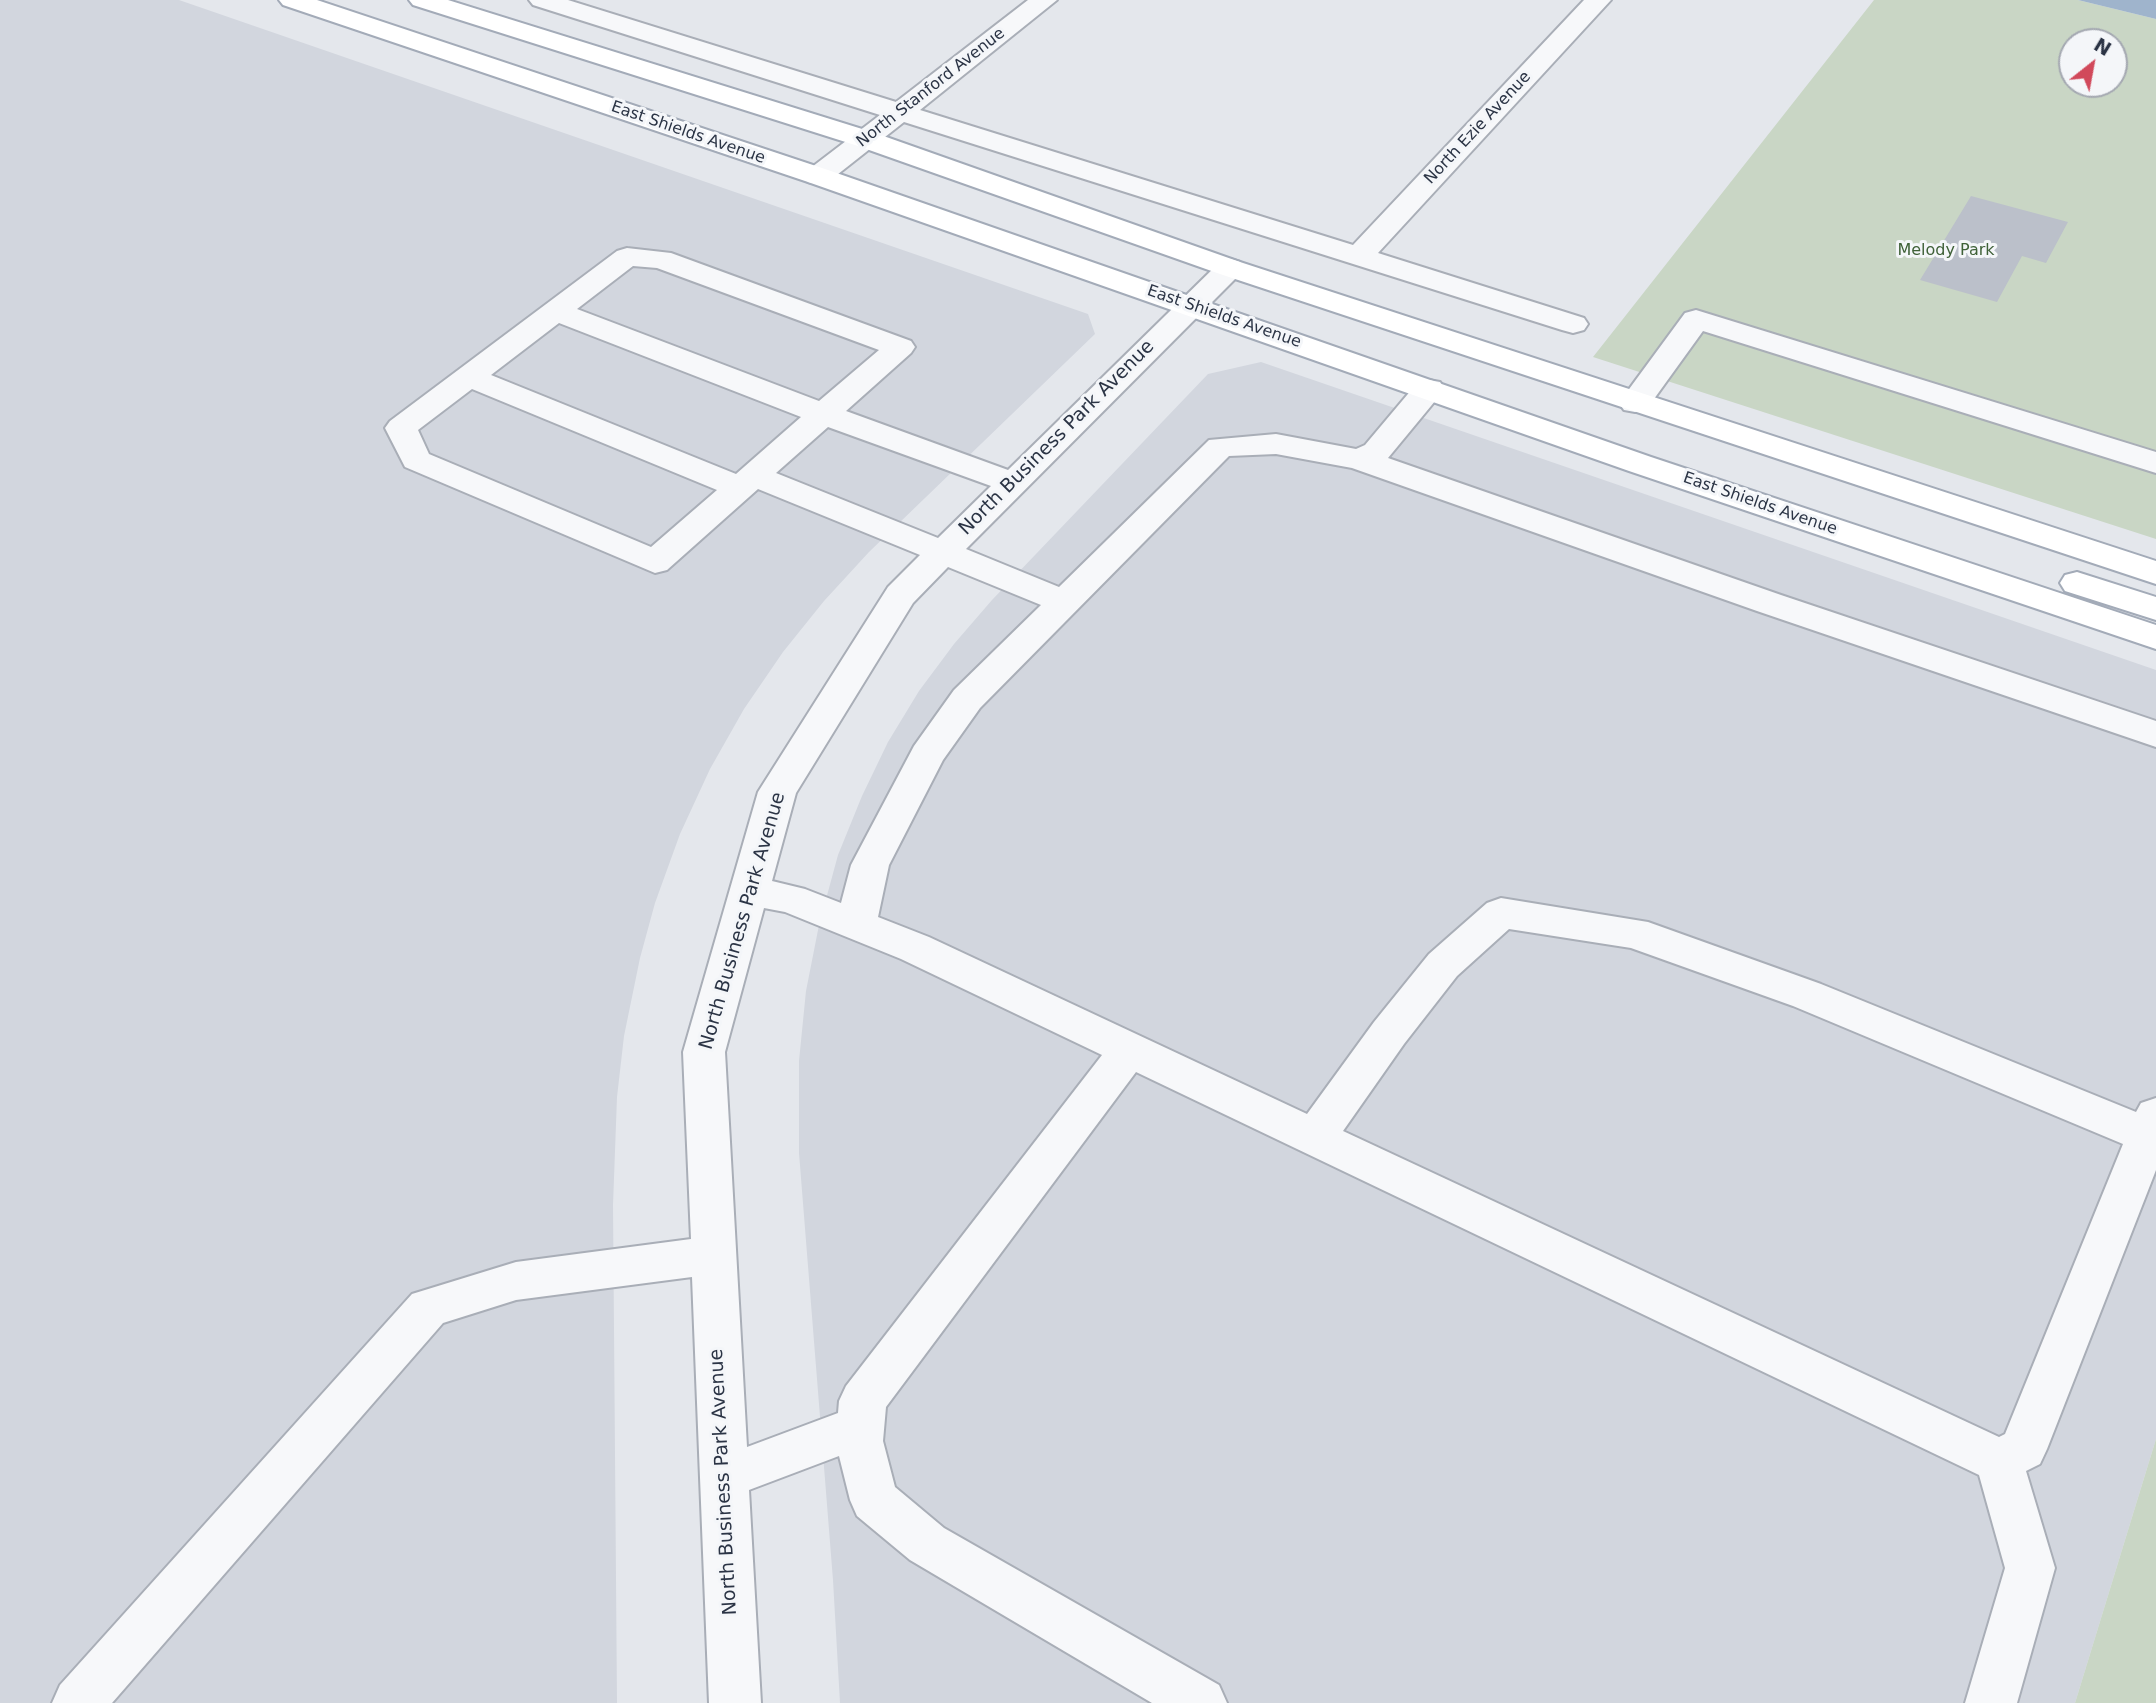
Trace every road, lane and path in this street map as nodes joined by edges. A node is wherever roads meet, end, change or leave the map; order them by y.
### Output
1 (292, 0) edge
2 (422, 0) edge
3 (542, 0) edge
4 (1044, 0) edge
5 (1598, 0) edge
6 (901, 111) junction
7 (865, 139) junction
8 (818, 176) junction
9 (1359, 256) junction
10 (1230, 268) junction
11 (1191, 305) junction
12 (556, 311) junction
13 (1573, 324) dead end
14 (469, 377) junction
15 (1429, 389) junction
16 (1635, 403) junction
17 (823, 414) junction
18 (1359, 459) junction
19 (2156, 463) edge
20 (747, 481) junction
21 (1013, 483) junction
22 (1819, 524) junction
23 (945, 551) junction
24 (2156, 573) edge
25 (1065, 602) junction
26 (2156, 609) edge
27 (2156, 637) edge
28 (2156, 734) edge
29 (749, 891) junction
30 (856, 925) junction
31 (1129, 1050) junction
32 (2152, 1125) edge
33 (1314, 1137) junction
34 (714, 1255) junction
35 (860, 1427) junction
36 (1999, 1461) junction
37 (724, 1476) junction
38 (78, 1703) edge
39 (735, 1703) edge
40 (1201, 1703) edge
41 (1991, 1703) edge

1 - 8 main road, East Shields Avenue
2 - 7 main road
3 - 6 street
4 - 6 street, North Stanford Avenue
5 - 9 street, North Ezie Avenue
6 - 7 street, North Stanford Avenue
6 - 9 street
7 - 8 street, North Stanford Avenue
7 - 10 main road
8 - 11 main road, East Shields Avenue
9 - 13 street
10 - 11 street, North Business Park Avenue
10 - 16 main road
11 - 15 main road, East Shields Avenue
11 - 21 street, North Business Park Avenue
12 - 14 street
12 - 17 street
12 - 17 street
14 - 20 street
14 - 20 street
15 - 18 street
15 - 22 main road, East Shields Avenue
16 - 19 street
16 - 24 main road
17 - 20 street
17 - 21 street
18 - 25 street
18 - 28 street
20 - 23 street
21 - 23 street, North Business Park Avenue
22 - 26 main road
22 - 27 main road, East Shields Avenue
23 - 25 street
23 - 29 street, North Business Park Avenue
25 - 30 street
29 - 30 street
29 - 34 street, North Business Park Avenue
30 - 31 street
31 - 33 street
31 - 35 street
32 - 33 street
32 - 36 street
33 - 36 street
34 - 37 street, North Business Park Avenue
34 - 38 street
35 - 37 street
35 - 40 street
36 - 41 street
37 - 39 street, North Business Park Avenue

